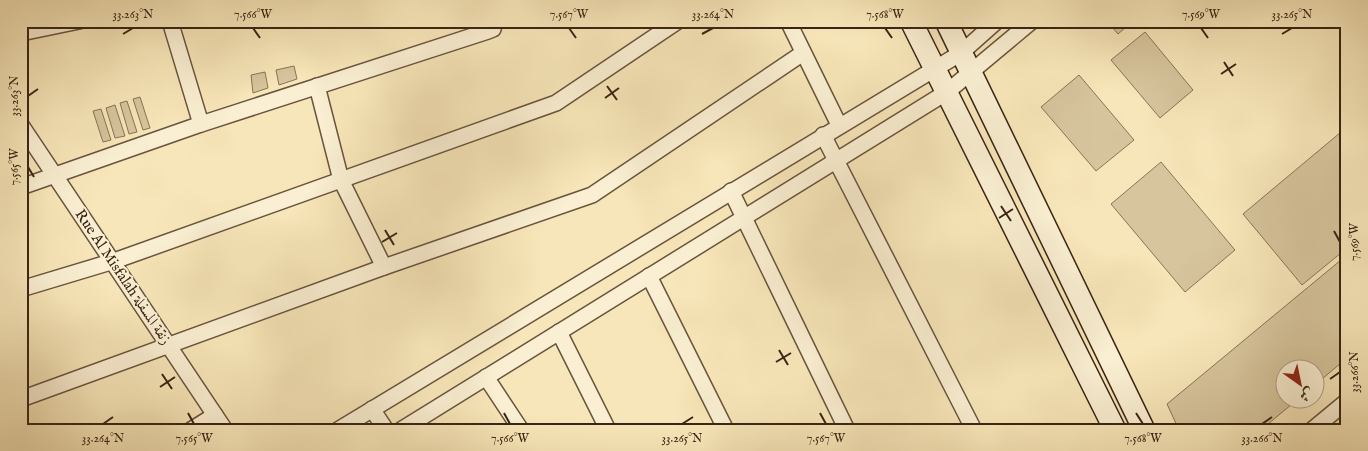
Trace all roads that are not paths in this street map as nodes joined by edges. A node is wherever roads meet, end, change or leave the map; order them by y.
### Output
1 (79, 21) edge
2 (170, 21) edge
3 (495, 21) edge
4 (678, 21) edge
5 (788, 21) edge
6 (911, 21) edge
7 (946, 21) edge
8 (997, 21) edge
9 (1032, 21) edge
10 (21, 33) edge
11 (804, 53) junction
12 (960, 53) junction
13 (934, 68) junction
14 (970, 72) junction
15 (317, 86) junction
16 (947, 92) junction
17 (201, 124) junction
18 (21, 125) edge
19 (839, 125) junction
20 (823, 135) junction
21 (838, 161) junction
22 (53, 176) junction
23 (341, 180) junction
24 (21, 187) edge
25 (731, 191) junction
26 (745, 218) junction
27 (114, 261) junction
28 (384, 267) junction
29 (649, 276) junction
30 (21, 289) edge
31 (559, 332) junction
32 (170, 345) junction
33 (486, 377) junction
34 (21, 399) edge
35 (1347, 401) edge
36 (372, 409) junction
37 (215, 415) junction
38 (1141, 423) edge
39 (191, 430) edge
40 (225, 430) edge
41 (338, 430) edge
42 (386, 430) edge
43 (401, 430) edge
44 (521, 430) edge
45 (608, 430) edge
46 (726, 430) edge
47 (846, 430) edge
48 (974, 430) edge
49 (1114, 430) edge
50 (1120, 430) edge
51 (1312, 430) edge

1 - 10 street
2 - 17 street
3 - 15 street
4 - 23 street
5 - 11 street
6 - 13 main road
7 - 12 main road
8 - 12 street
9 - 14 street
11 - 19 street
11 - 28 street
12 - 13 street
12 - 14 main road
13 - 16 main road
13 - 19 street
14 - 16 street
14 - 38 main road
15 - 17 street
15 - 23 street
16 - 21 street
16 - 49 main road
17 - 22 street
18 - 22 street, Rue Al Misfalah زنقة المسفلة
19 - 20 street
20 - 21 street
20 - 25 street
21 - 26 street
21 - 48 street
22 - 24 street
22 - 27 street, Rue Al Misfalah زنقة المسفلة
23 - 27 street
23 - 28 street
25 - 26 street
25 - 36 street
26 - 29 street
26 - 47 street
27 - 30 street
27 - 32 street, Rue Al Misfalah زنقة المسفلة
28 - 32 street
29 - 31 street
29 - 46 street
31 - 33 street
31 - 45 street
32 - 34 street
32 - 37 street, Rue Al Misfalah زنقة المسفلة
33 - 43 street
33 - 44 street
35 - 51 street
36 - 41 street
36 - 42 street
37 - 39 street
37 - 40 street, Rue Al Misfalah زنقة المسفلة
38 - 50 street

